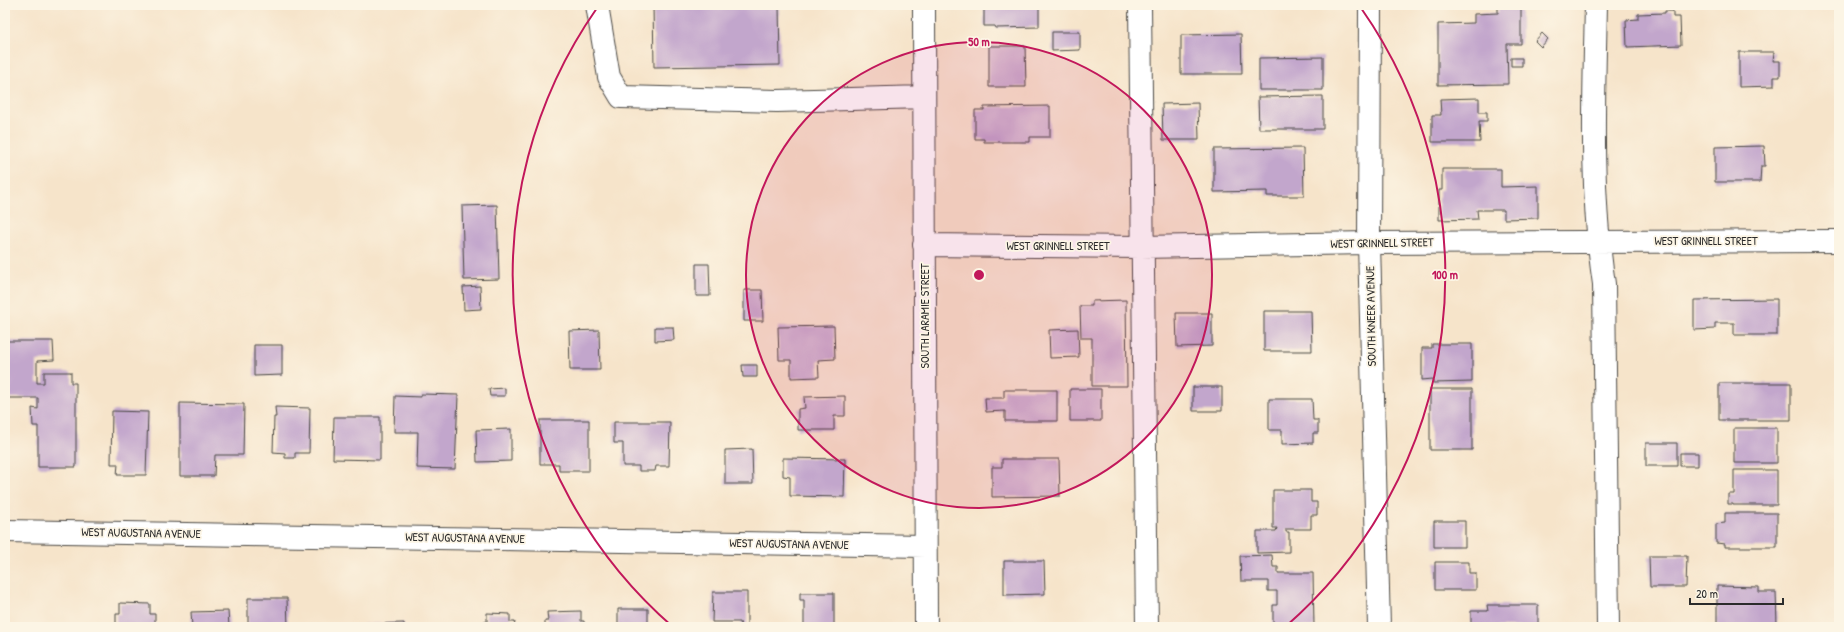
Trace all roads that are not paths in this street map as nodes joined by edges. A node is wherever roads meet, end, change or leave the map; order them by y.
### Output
1 (597, 5) edge
2 (924, 5) edge
3 (1140, 5) edge
4 (1370, 5) edge
5 (1596, 5) edge
6 (924, 97) junction
7 (1839, 241) edge
8 (1598, 242) junction
9 (1369, 243) junction
10 (924, 245) junction
11 (1141, 247) junction
12 (5, 531) edge
13 (925, 546) junction
14 (926, 627) edge
15 (1147, 627) edge
16 (1379, 627) edge
17 (1608, 627) edge

1 - 6 street
2 - 6 street, SOUTH LARAMIE STREET
3 - 11 street
4 - 9 street, SOUTH KNEER AVENUE
5 - 8 street
6 - 10 street, SOUTH LARAMIE STREET
7 - 8 street, WEST GRINNELL STREET
8 - 9 street, WEST GRINNELL STREET
8 - 17 street
9 - 11 street, WEST GRINNELL STREET
9 - 16 street, SOUTH KNEER AVENUE
10 - 11 street, WEST GRINNELL STREET
10 - 13 street, SOUTH LARAMIE STREET
11 - 15 street
12 - 13 street, WEST AUGUSTANA AVENUE
13 - 14 street, SOUTH LARAMIE STREET

